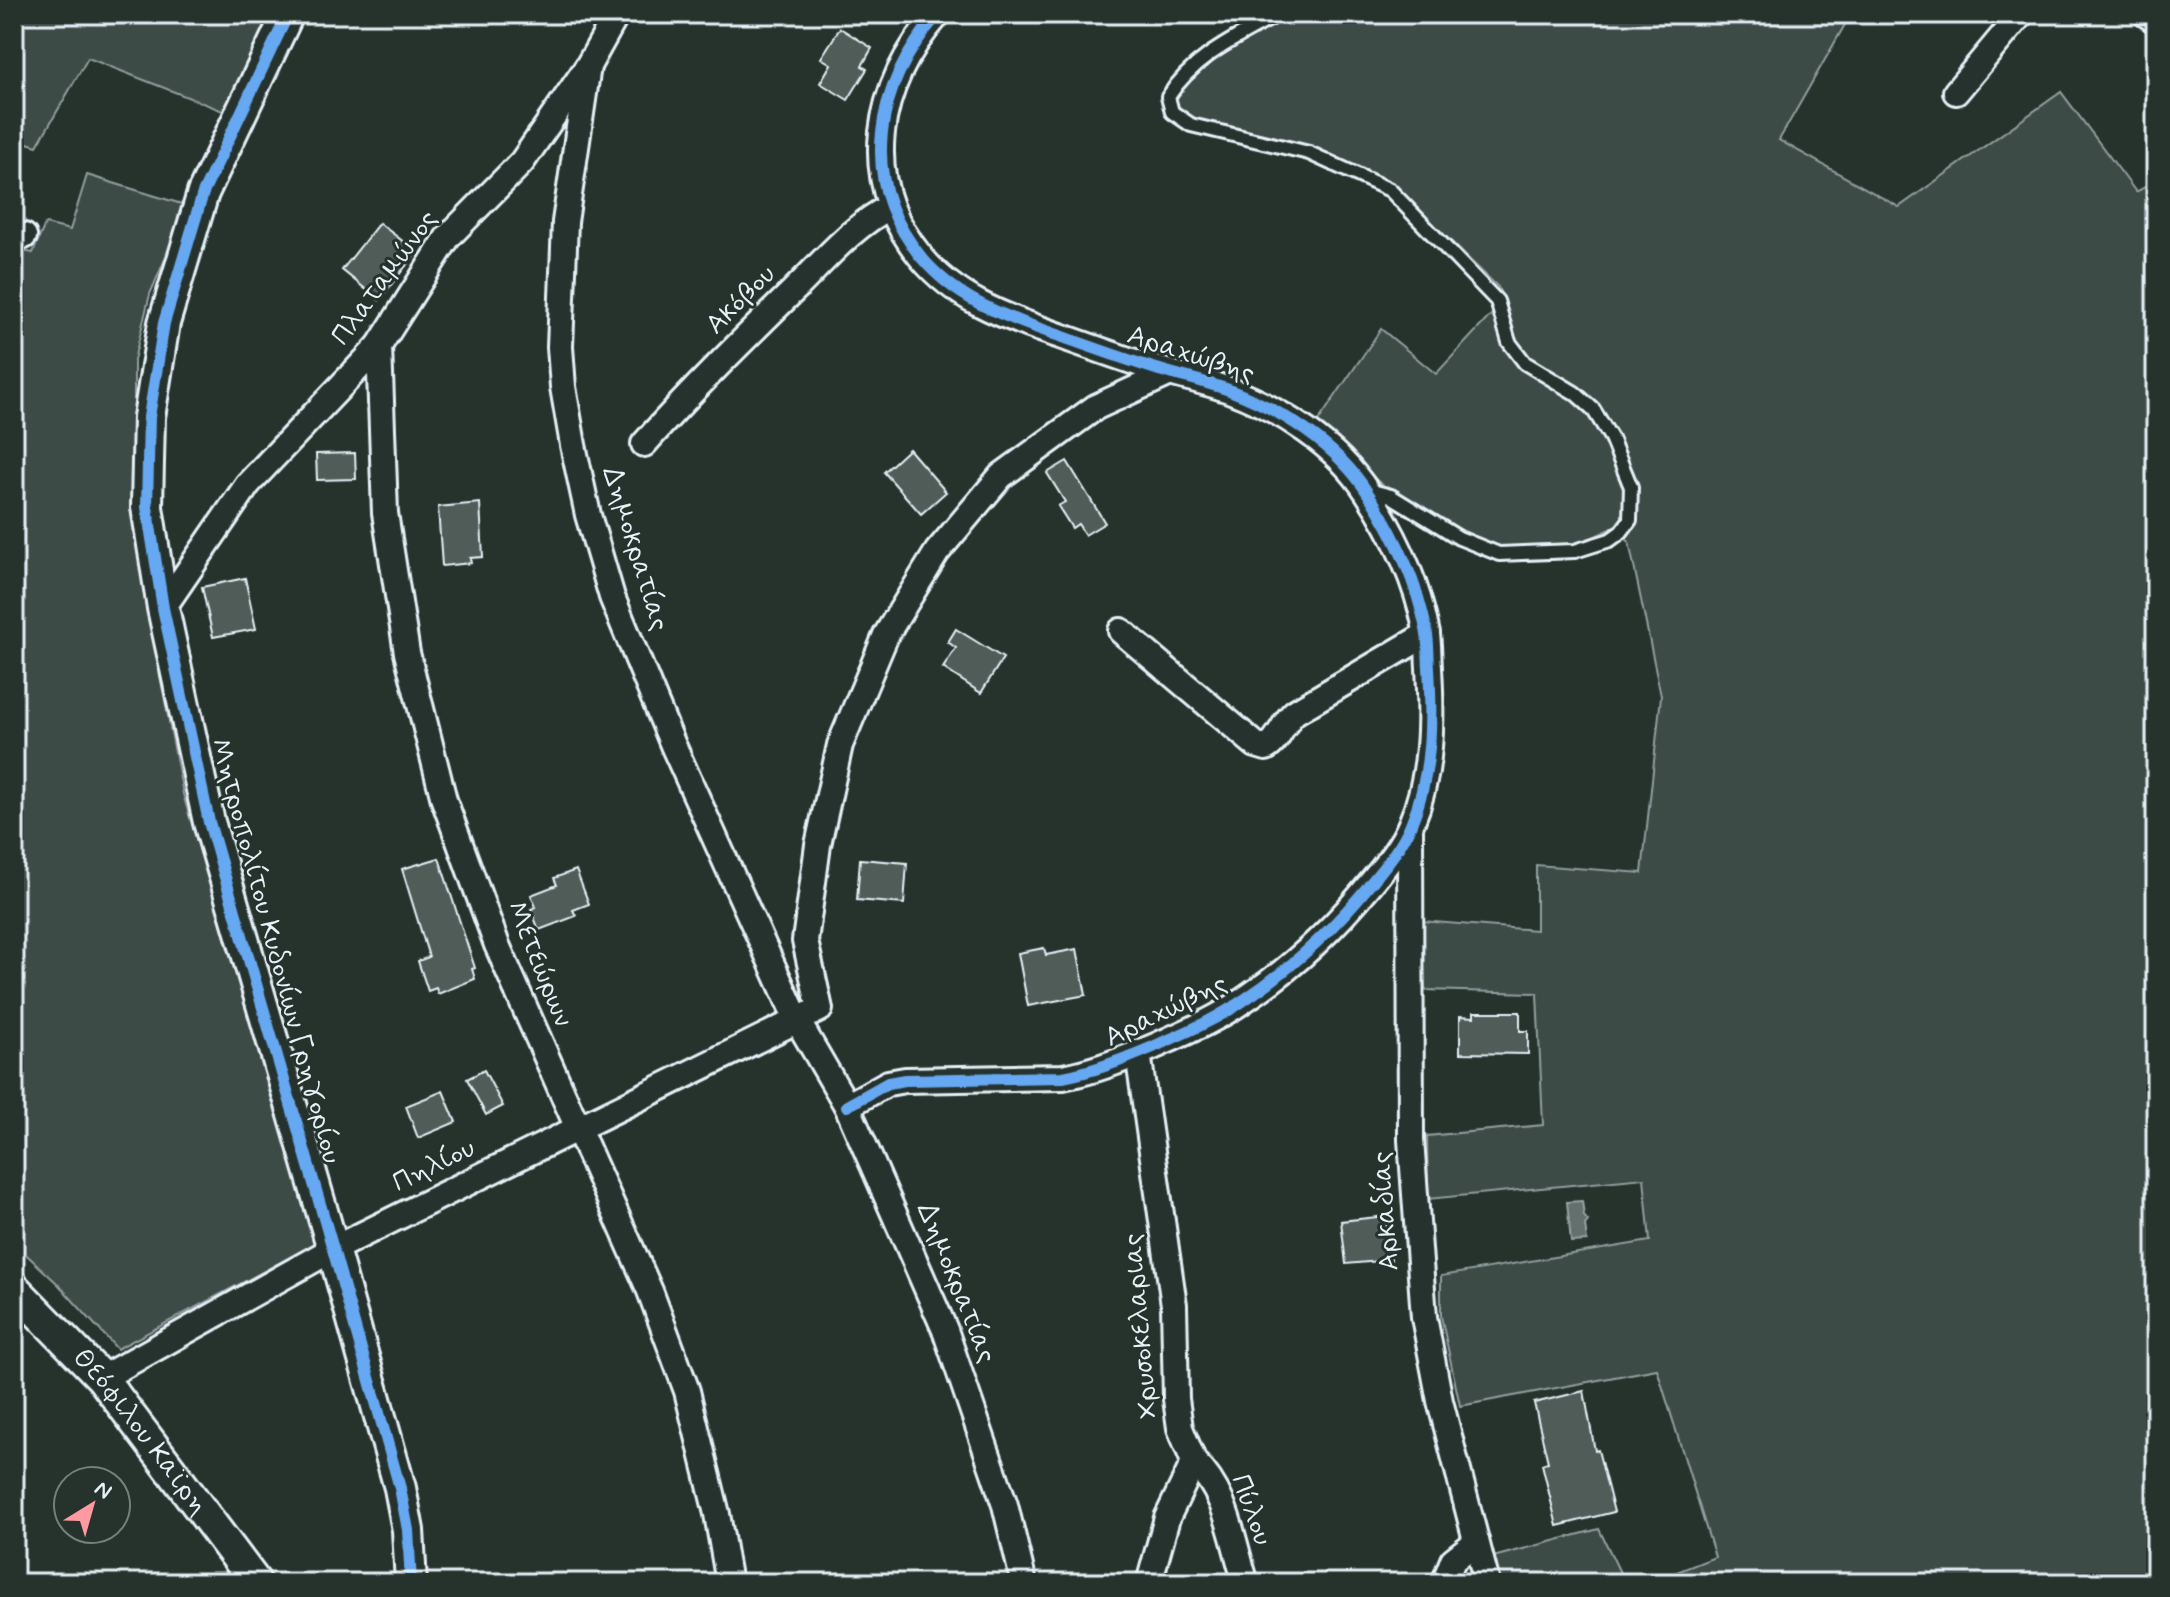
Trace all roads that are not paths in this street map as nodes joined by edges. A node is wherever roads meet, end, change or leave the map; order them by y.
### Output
1 (288, 14) edge
2 (617, 14) edge
3 (938, 14) edge
4 (1279, 14) edge
5 (2021, 14) edge
6 (2146, 14) edge
7 (2156, 21) edge
8 (588, 66) junction
9 (1956, 92) dead end
10 (890, 207) junction
11 (379, 346) junction
12 (1170, 373) junction
13 (644, 444) dead end
14 (1365, 489) junction
15 (163, 608) junction
16 (1121, 631) dead end
17 (1427, 634) junction
18 (1410, 827) junction
19 (797, 1020) junction
20 (1138, 1053) junction
21 (847, 1106) junction
22 (576, 1130) junction
23 (333, 1249) junction
24 (14, 1288) edge
25 (102, 1378) junction
26 (1194, 1462) junction
27 (1476, 1542) junction
28 (256, 1583) edge
29 (411, 1583) edge
30 (729, 1583) edge
31 (1024, 1583) edge
32 (1149, 1583) edge
33 (1246, 1583) edge
34 (1444, 1583) edge
35 (1487, 1583) edge

1 - 15 street, Μητροπολίτου Κυδονίων Γρηγορίου
2 - 8 street, Πλαταμώνος
3 - 10 street, Αραχώβης
4 - 14 lane
5 - 9 street
6 - 7 street
8 - 11 street, Πλαταμώνος
8 - 19 street, Δημοκρατίας
10 - 12 street, Αραχώβης
10 - 13 street, Ακόβου
11 - 15 street, Πλαταμώνος
11 - 22 street, Μετεώρων
12 - 14 street, Αραχώβης
12 - 19 street
14 - 17 street, Αραχώβης
15 - 23 street, Μητροπολίτου Κυδονίων Γρηγορίου
16 - 17 street
17 - 18 street, Αραχώβης
18 - 20 street, Αραχώβης
18 - 27 street, Αρκαδίας
19 - 21 street, Δημοκρατίας
19 - 22 street, Πηλίου
20 - 21 street, Αραχώβης
20 - 26 street, Χρυσοκελαριας
21 - 31 street, Δημοκρατίας
22 - 23 street, Πηλίου
22 - 30 street, Μετεώρων
23 - 25 street, Πηλίου
23 - 29 street, Μητροπολίτου Κυδονίων Γρηγορίου
24 - 25 street, Θεόφιλου Καϊρη
25 - 28 street, Θεόφιλου Καϊρη
26 - 32 street
26 - 33 street, Πύλου
27 - 34 street
27 - 35 street, Αρκαδίας

